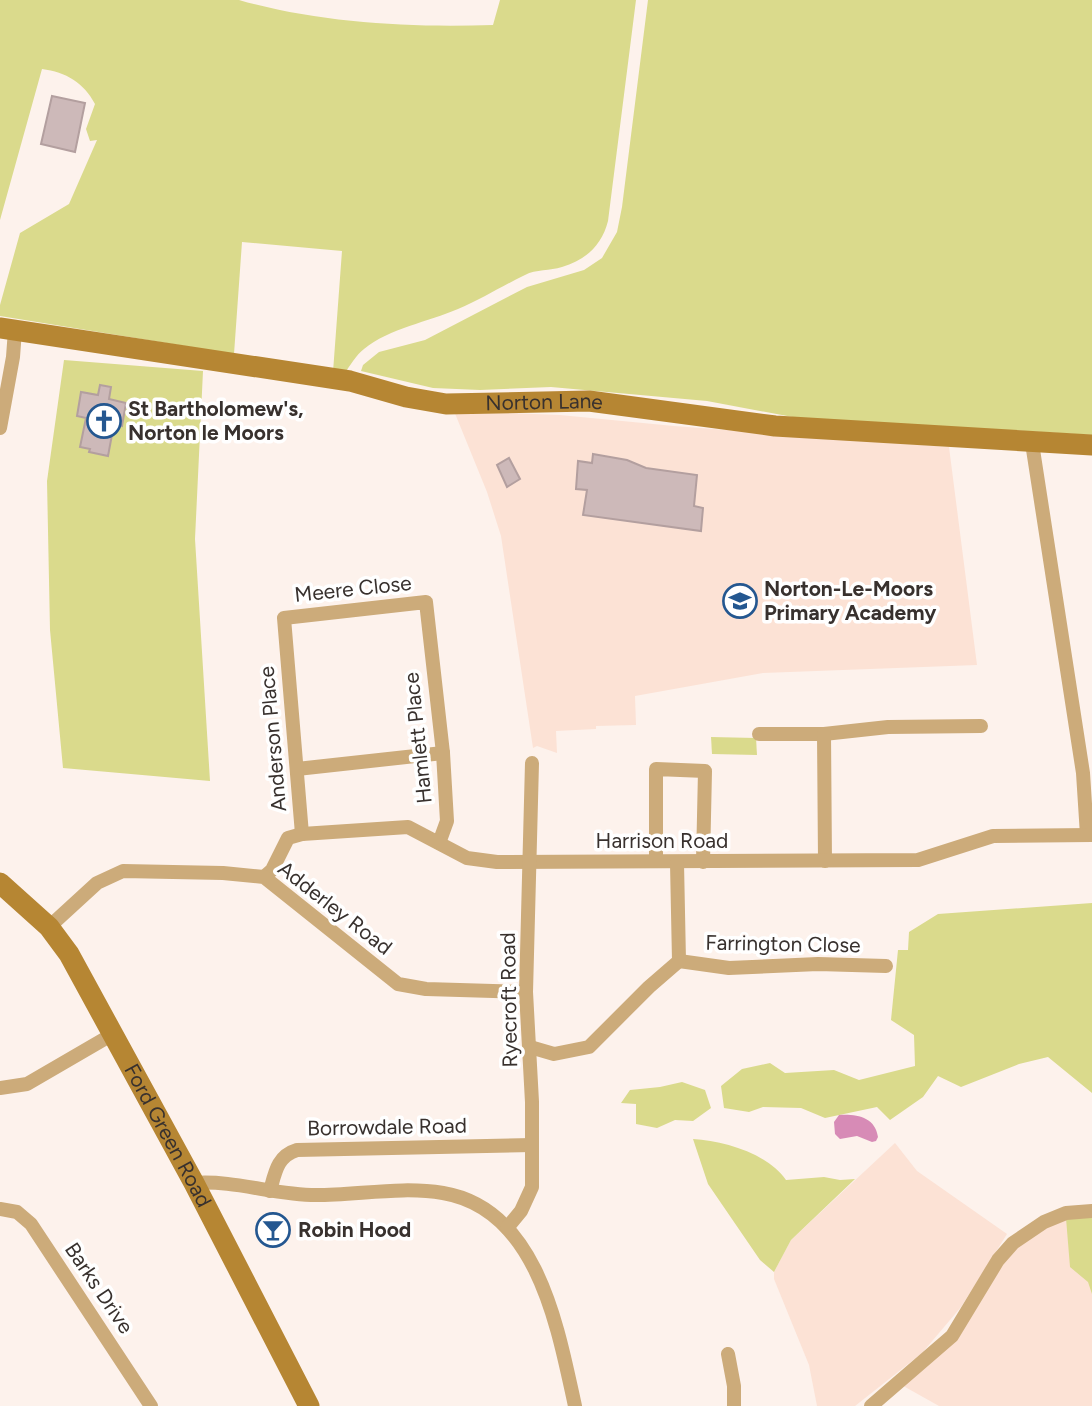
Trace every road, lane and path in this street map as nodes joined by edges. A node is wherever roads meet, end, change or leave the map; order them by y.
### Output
1 (8, 329) edge
2 (0, 428) edge
3 (1031, 443) junction
4 (1092, 445) edge
5 (428, 627) joint
6 (286, 641) joint
7 (981, 726) dead end
8 (759, 734) dead end
9 (824, 734) junction
10 (443, 753) junction
11 (532, 763) dead end
12 (297, 769) junction
13 (302, 834) junction
14 (1089, 835) edge
15 (439, 843) junction
16 (656, 861) junction
17 (825, 861) junction
18 (530, 862) junction
19 (703, 862) junction
20 (677, 863) junction
21 (264, 877) junction
22 (0, 883) edge
23 (49, 927) junction
24 (679, 961) junction
25 (886, 966) dead end
26 (526, 992) junction
27 (113, 1034) junction
28 (530, 1047) junction
29 (0, 1088) edge
30 (532, 1145) junction
31 (194, 1182) junction
32 (270, 1191) junction
33 (0, 1209) edge
34 (1092, 1211) edge
35 (507, 1228) junction
36 (728, 1354) dead end
37 (151, 1406) edge
38 (309, 1406) edge
39 (575, 1406) edge
40 (734, 1406) edge
41 (871, 1406) edge

1 - 2 street
1 - 3 street, Norton Lane
3 - 4 street, Norton Lane
3 - 14 street, Harrison Road
5 - 6 street, Meere Close
5 - 10 street, Hamlett Place
6 - 12 street, Anderson Place
7 - 9 street
8 - 9 street
9 - 17 street
10 - 12 street
10 - 15 street, Hamlett Place
11 - 18 street, Ryecroft Road
12 - 13 street, Anderson Place
13 - 15 street, Harrison Road
13 - 21 street
14 - 17 street, Harrison Road
15 - 18 street, Harrison Road
16 - 18 street, Harrison Road
16 - 19 street
16 - 20 street, Harrison Road
17 - 19 street, Harrison Road
18 - 26 street, Ryecroft Road
19 - 20 street, Harrison Road
20 - 24 street
21 - 23 street, Adderley Road
21 - 26 street, Adderley Road
22 - 23 street, Ford Green Road
23 - 27 street, Ford Green Road
24 - 25 street, Farrington Close
24 - 28 street
26 - 28 street, Ryecroft Road
27 - 29 street
27 - 31 street, Ford Green Road
28 - 30 street, Ryecroft Road
30 - 32 street, Borrowdale Road
30 - 35 street, Ryecroft Road
31 - 32 street
31 - 38 street, Ford Green Road
32 - 35 street
33 - 37 street, Barks Drive
34 - 41 street
35 - 39 street
36 - 40 street

